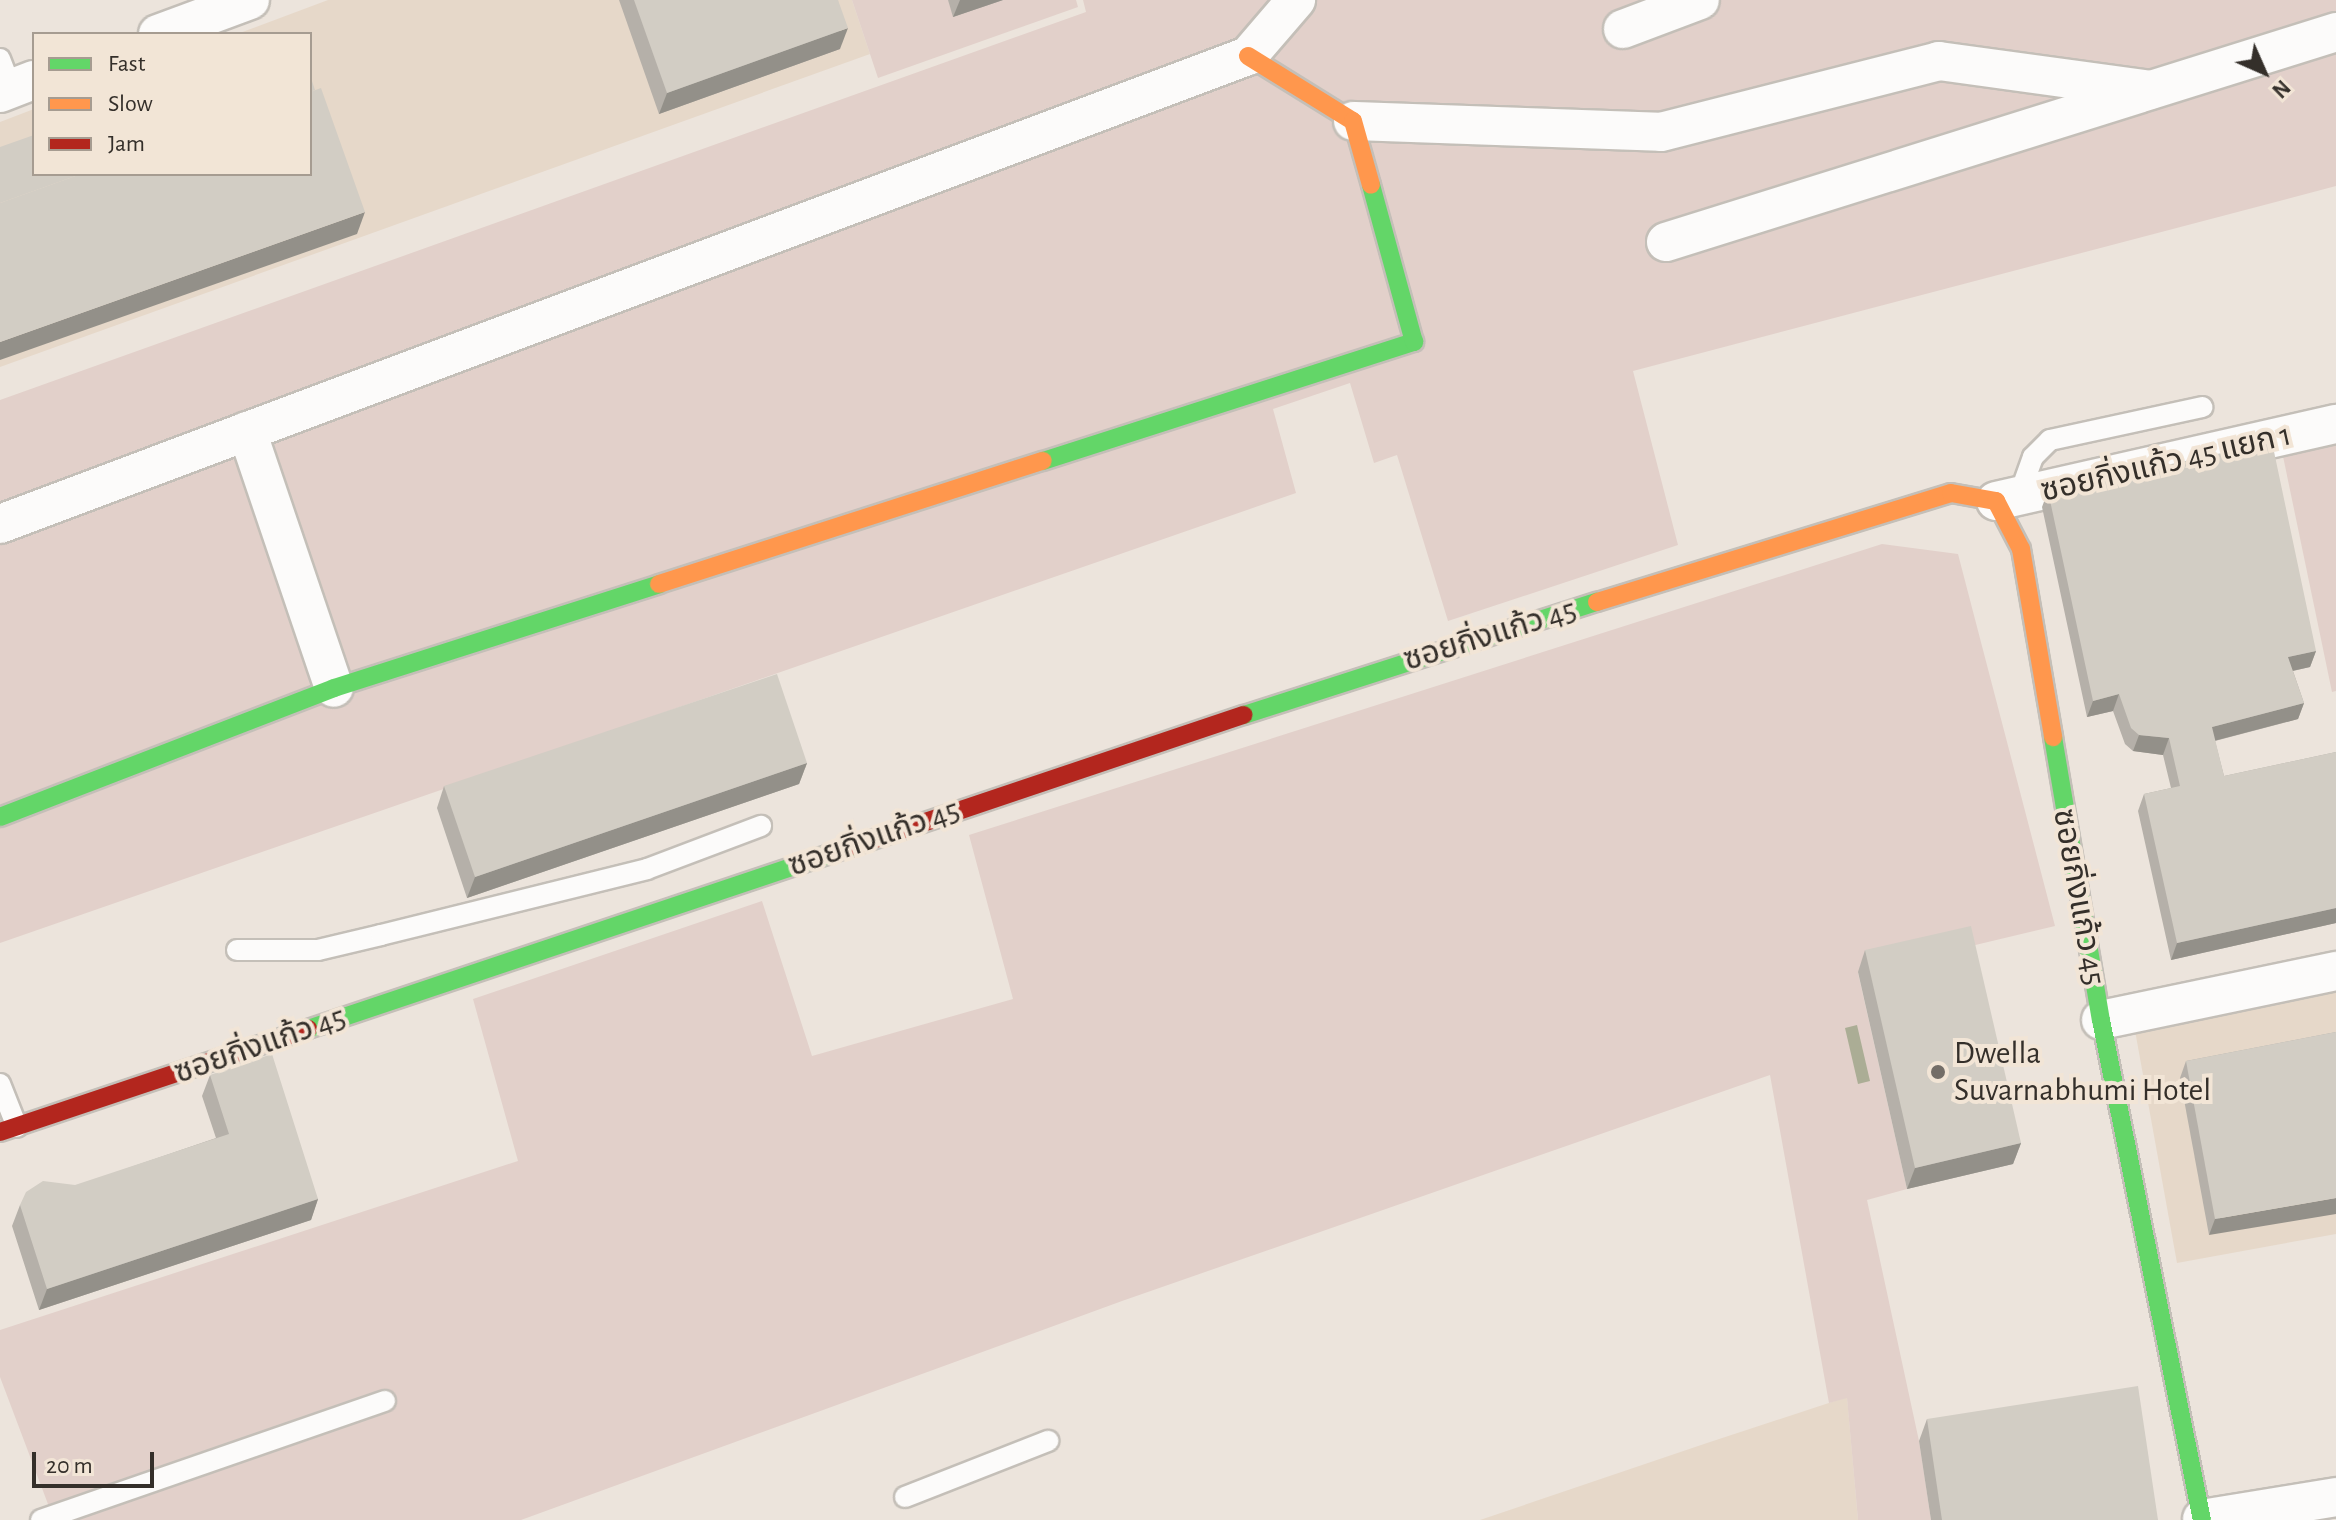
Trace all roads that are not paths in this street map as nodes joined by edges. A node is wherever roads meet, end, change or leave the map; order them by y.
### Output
1 (1296, 0) edge
2 (1700, 0) edge
3 (238, 2) edge
4 (1623, 29) dead end
5 (163, 32) edge
6 (2336, 32) edge
7 (1248, 56) junction
8 (2150, 90) junction
9 (1353, 121) junction
10 (1666, 242) dead end
11 (2202, 407) dead end
12 (2336, 424) edge
13 (247, 431) junction
14 (2008, 499) junction
15 (0, 524) edge
16 (334, 688) junction
17 (0, 817) edge
18 (761, 826) dead end
19 (655, 889) junction
20 (237, 950) dead end
21 (2336, 971) edge
22 (2101, 1020) junction
23 (0, 1084) edge
24 (8, 1130) edge
25 (385, 1401) dead end
26 (1048, 1441) dead end
27 (905, 1497) dead end
28 (2336, 1497) edge
29 (41, 1520) edge
30 (2202, 1520) edge

1 - 7 street
2 - 4 street
3 - 5 street
6 - 8 street
7 - 9 street
7 - 13 street
8 - 9 street
8 - 10 street
9 - 16 street
11 - 14 lane
12 - 14 street, ซอยกิ่งแก้ว 45 แยก 1
13 - 15 street
13 - 16 street
14 - 19 street, ซอยกิ่งแก้ว 45
14 - 22 street, ซอยกิ่งแก้ว 45
16 - 17 street
18 - 19 lane
19 - 20 lane
19 - 24 street, ซอยกิ่งแก้ว 45
21 - 22 street
22 - 30 street, ซอยกิ่งแก้ว 45
23 - 24 lane
25 - 29 lane
26 - 27 lane
28 - 30 street

